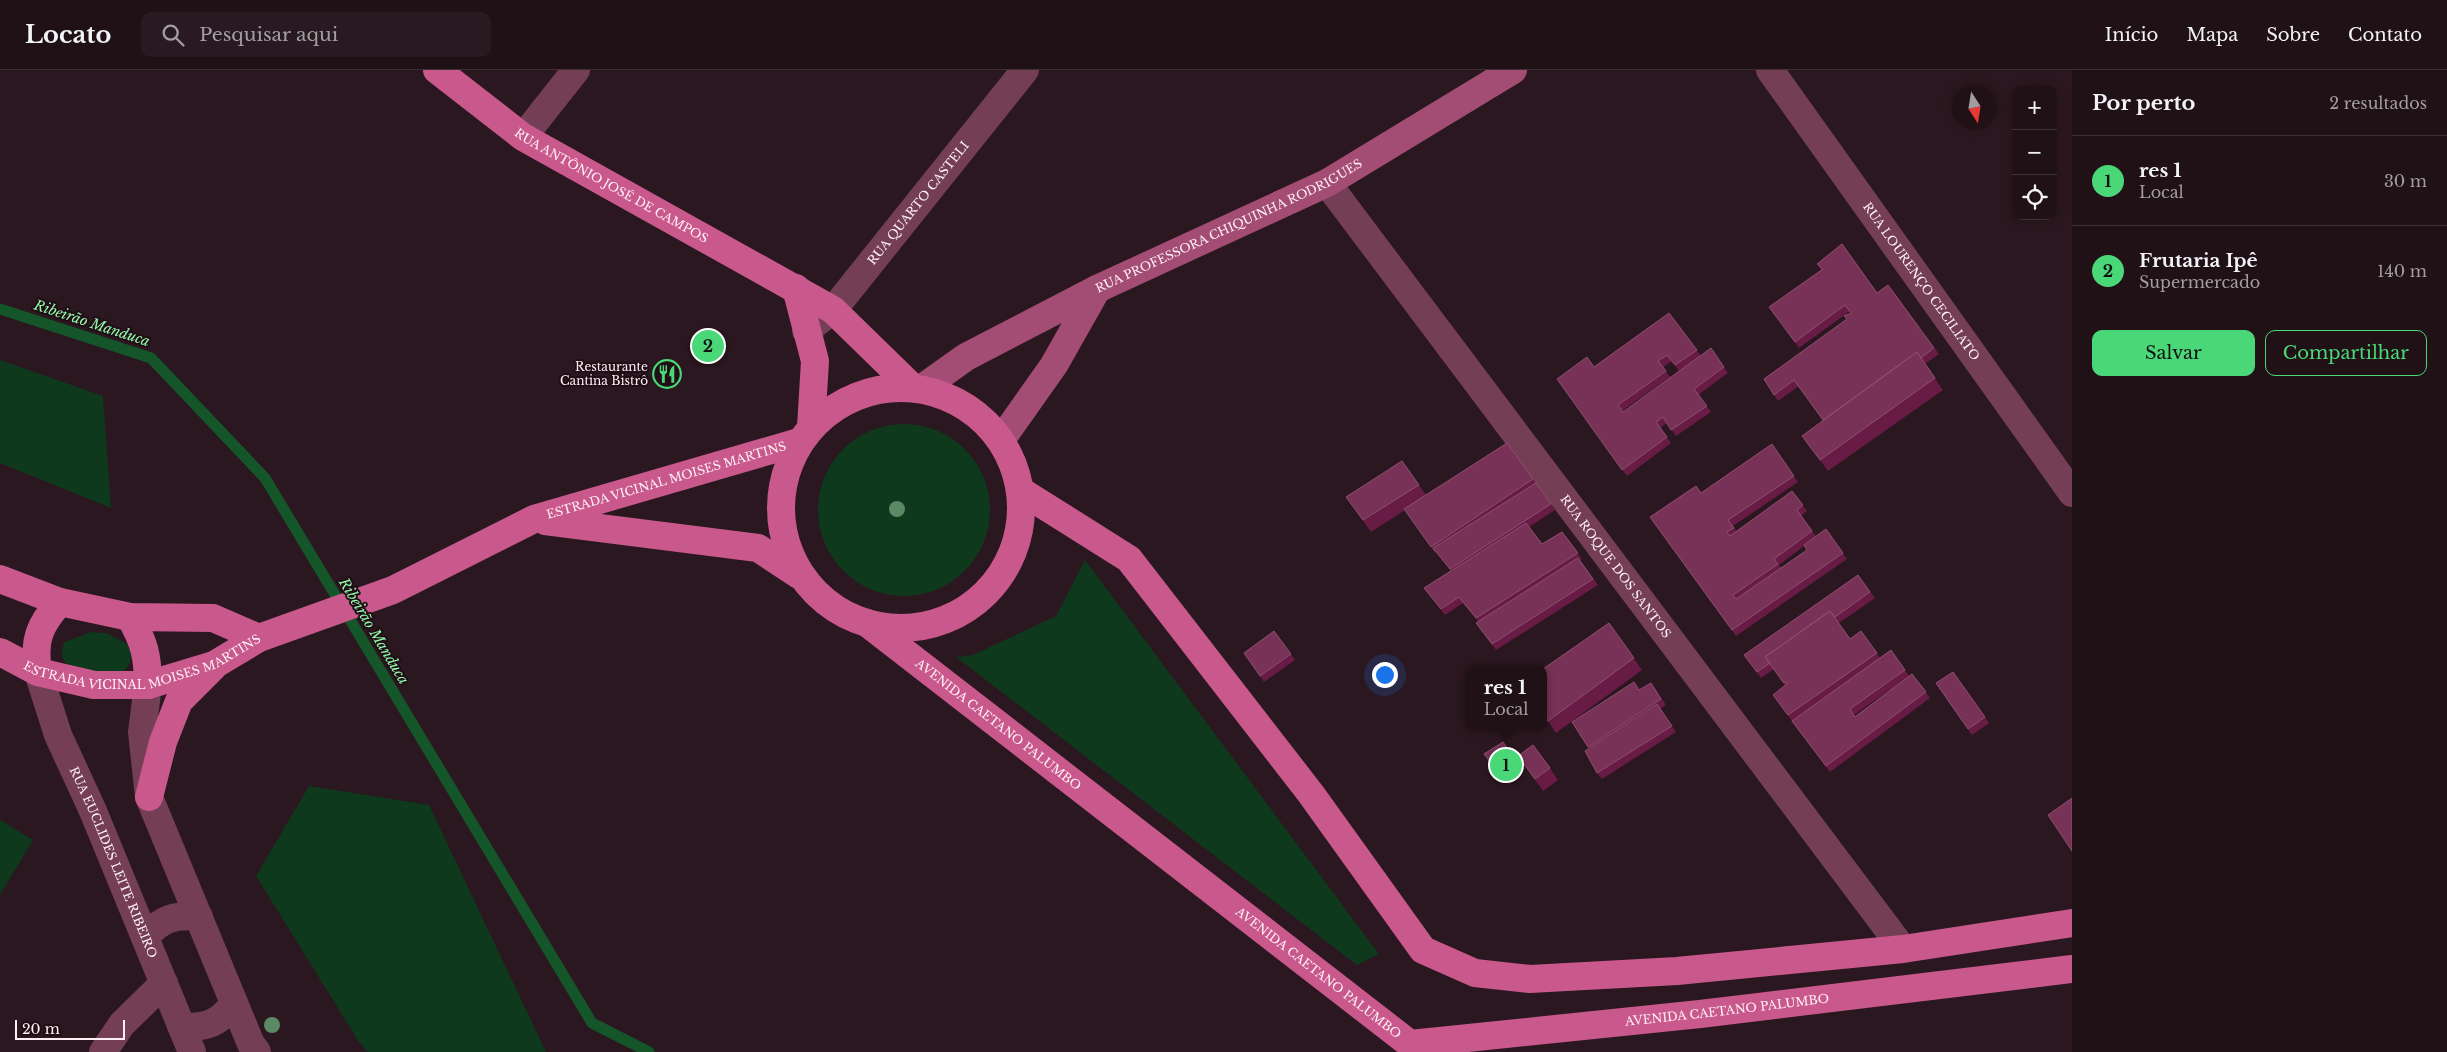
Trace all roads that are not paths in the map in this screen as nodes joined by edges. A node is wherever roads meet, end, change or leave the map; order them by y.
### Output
1 (437, 70) edge
2 (576, 70) edge
3 (1025, 70) edge
4 (1513, 70) edge
5 (1770, 70) edge
6 (523, 137) junction
7 (1327, 184) junction
8 (796, 288) junction
9 (1097, 289) junction
10 (832, 310) junction
11 (806, 331) junction
12 (917, 388) junction
13 (805, 435) junction
14 (1001, 440) junction
15 (1021, 491) junction
16 (2072, 493) edge
17 (534, 519) junction
18 (799, 574) junction
19 (0, 579) edge
20 (60, 602) junction
21 (130, 617) junction
22 (867, 623) junction
23 (271, 633) junction
24 (0, 652) edge
25 (214, 665) junction
26 (38, 672) junction
27 (148, 685) junction
28 (149, 797) junction
29 (199, 917) junction
30 (2072, 923) edge
31 (144, 937) junction
32 (1903, 949) junction
33 (2072, 969) edge
34 (164, 983) junction
35 (234, 1003) junction
36 (181, 1026) junction
37 (102, 1052) edge
38 (192, 1052) edge
39 (257, 1052) edge

1 - 6 main road, RUA ANTÔNIO JOSÉ DE CAMPOS
2 - 6 street
3 - 10 street, RUA QUARTO CASTELI
4 - 7 main road, RUA PROFESSORA CHIQUINHA RODRIGUES
5 - 16 street, RUA LOURENÇO CECILIATO
6 - 8 main road, RUA ANTÔNIO JOSÉ DE CAMPOS
7 - 9 main road, RUA PROFESSORA CHIQUINHA RODRIGUES
7 - 32 street, RUA ROQUE DOS SANTOS
8 - 10 main road, RUA ANTÔNIO JOSÉ DE CAMPOS
8 - 11 main road
9 - 12 main road
9 - 14 main road, RUA PROFESSORA CHIQUINHA RODRIGUES
10 - 11 street, RUA QUARTO CASTELI
10 - 12 main road, RUA ANTÔNIO JOSÉ DE CAMPOS
11 - 13 main road
12 - 13 main road
12 - 14 main road
13 - 17 main road, ESTRADA VICINAL MOISES MARTINS
13 - 18 main road
14 - 15 main road
15 - 22 main road
15 - 32 main road
17 - 18 main road, ESTRADA VICINAL MOISES MARTINS
17 - 23 main road, ESTRADA VICINAL MOISES MARTINS
18 - 22 main road
19 - 20 main road, ESTRADA VICINAL MOISES MARTINS
20 - 21 main road, ESTRADA VICINAL MOISES MARTINS
20 - 26 main road
21 - 23 main road, ESTRADA VICINAL MOISES MARTINS
21 - 27 main road
22 - 33 main road, AVENIDA CAETANO PALUMBO
23 - 25 main road, ESTRADA VICINAL MOISES MARTINS
24 - 26 main road, ESTRADA VICINAL MOISES MARTINS
25 - 27 main road, ESTRADA VICINAL MOISES MARTINS
25 - 28 main road
26 - 27 main road, ESTRADA VICINAL MOISES MARTINS
26 - 31 street, RUA EUCLIDES LEITE RIBEIRO
27 - 28 street
28 - 29 street
29 - 31 street
29 - 35 street
30 - 32 main road
31 - 34 street, RUA EUCLIDES LEITE RIBEIRO
34 - 36 street, RUA EUCLIDES LEITE RIBEIRO
34 - 37 street
35 - 36 street
35 - 39 street
36 - 38 street, RUA EUCLIDES LEITE RIBEIRO

